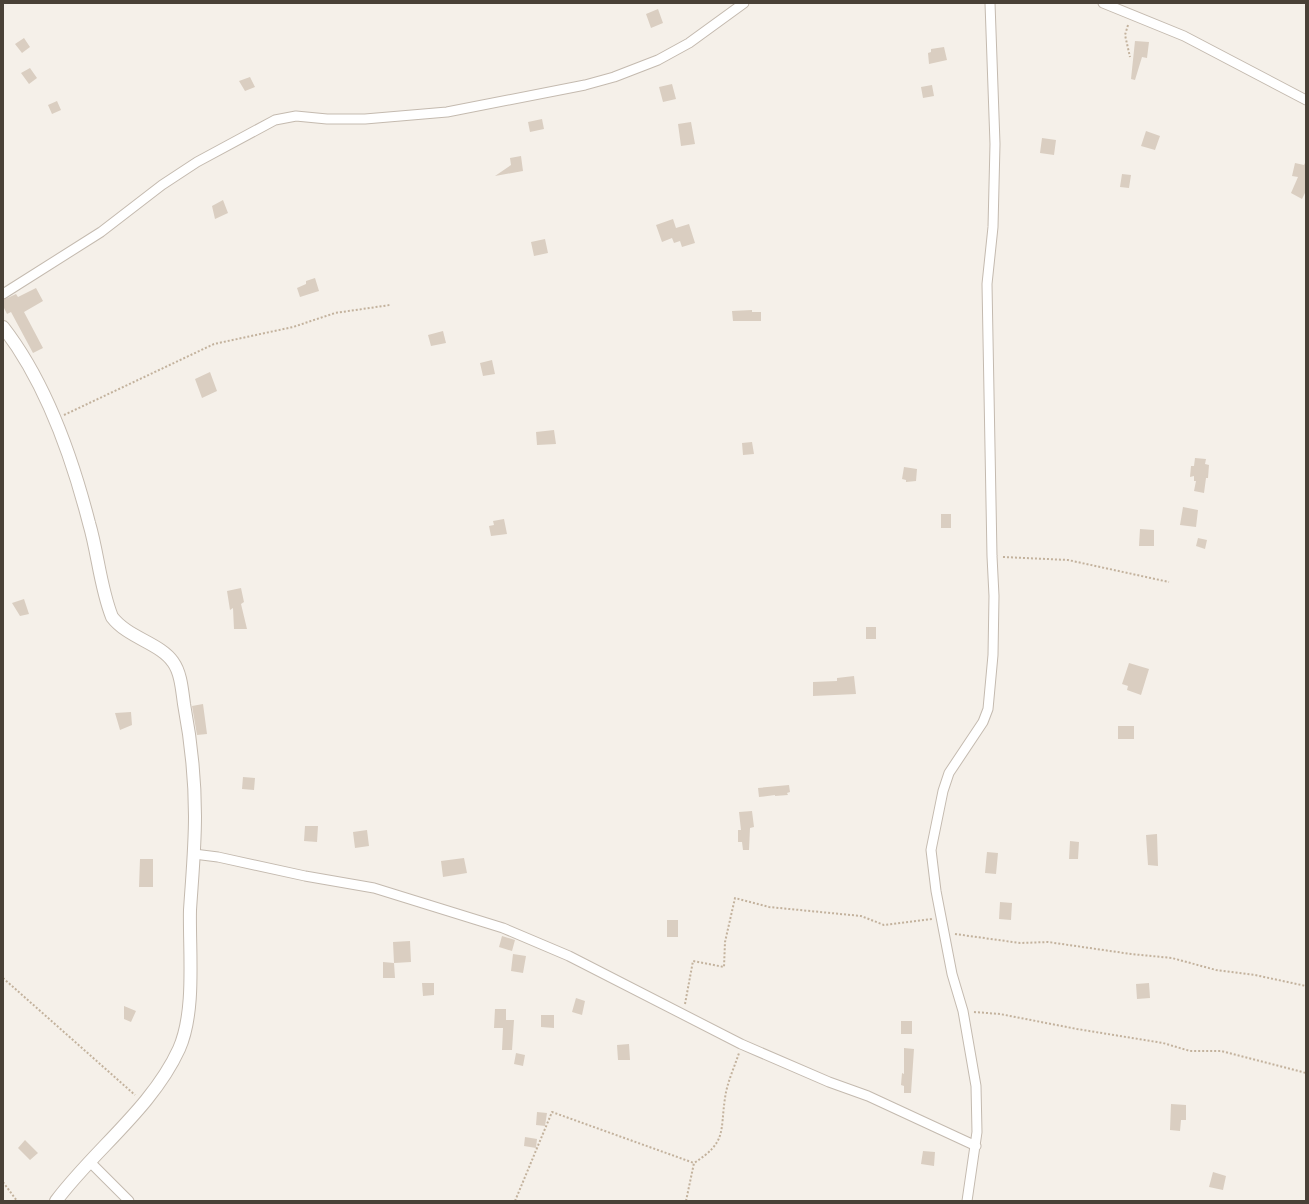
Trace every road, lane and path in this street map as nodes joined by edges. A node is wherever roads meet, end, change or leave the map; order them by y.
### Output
1 (744, 3) edge
2 (990, 3) edge
3 (1103, 3) edge
4 (1135, 16) junction
5 (1130, 57) dead end
6 (1306, 100) edge
7 (3, 294) edge
8 (390, 305) dead end
9 (3, 327) edge
10 (54, 420) junction
11 (992, 556) junction
12 (1169, 582) dead end
13 (194, 854) junction
14 (942, 918) junction
15 (944, 933) junction
16 (3, 978) edge
17 (1306, 986) edge
18 (963, 1011) junction
19 (684, 1015) junction
20 (741, 1044) junction
21 (1306, 1073) edge
22 (144, 1103) junction
23 (976, 1146) junction
24 (90, 1162) junction
25 (694, 1163) junction
26 (3, 1182) edge
27 (18, 1201) edge
28 (56, 1201) edge
29 (129, 1201) edge
30 (515, 1201) edge
31 (686, 1201) edge
32 (967, 1201) edge

1 - 7 street
2 - 11 street
3 - 4 street
4 - 5 path
4 - 6 street
8 - 10 path
9 - 10 street
10 - 13 street
11 - 12 path
11 - 14 street
13 - 19 street
13 - 22 street
14 - 15 street
14 - 19 path
15 - 17 path
15 - 18 street
16 - 22 path
18 - 21 path
18 - 23 street
19 - 20 street
20 - 23 street
20 - 25 path
22 - 24 street
23 - 32 street
24 - 28 street
24 - 29 street
25 - 30 path
25 - 31 path
26 - 27 path

